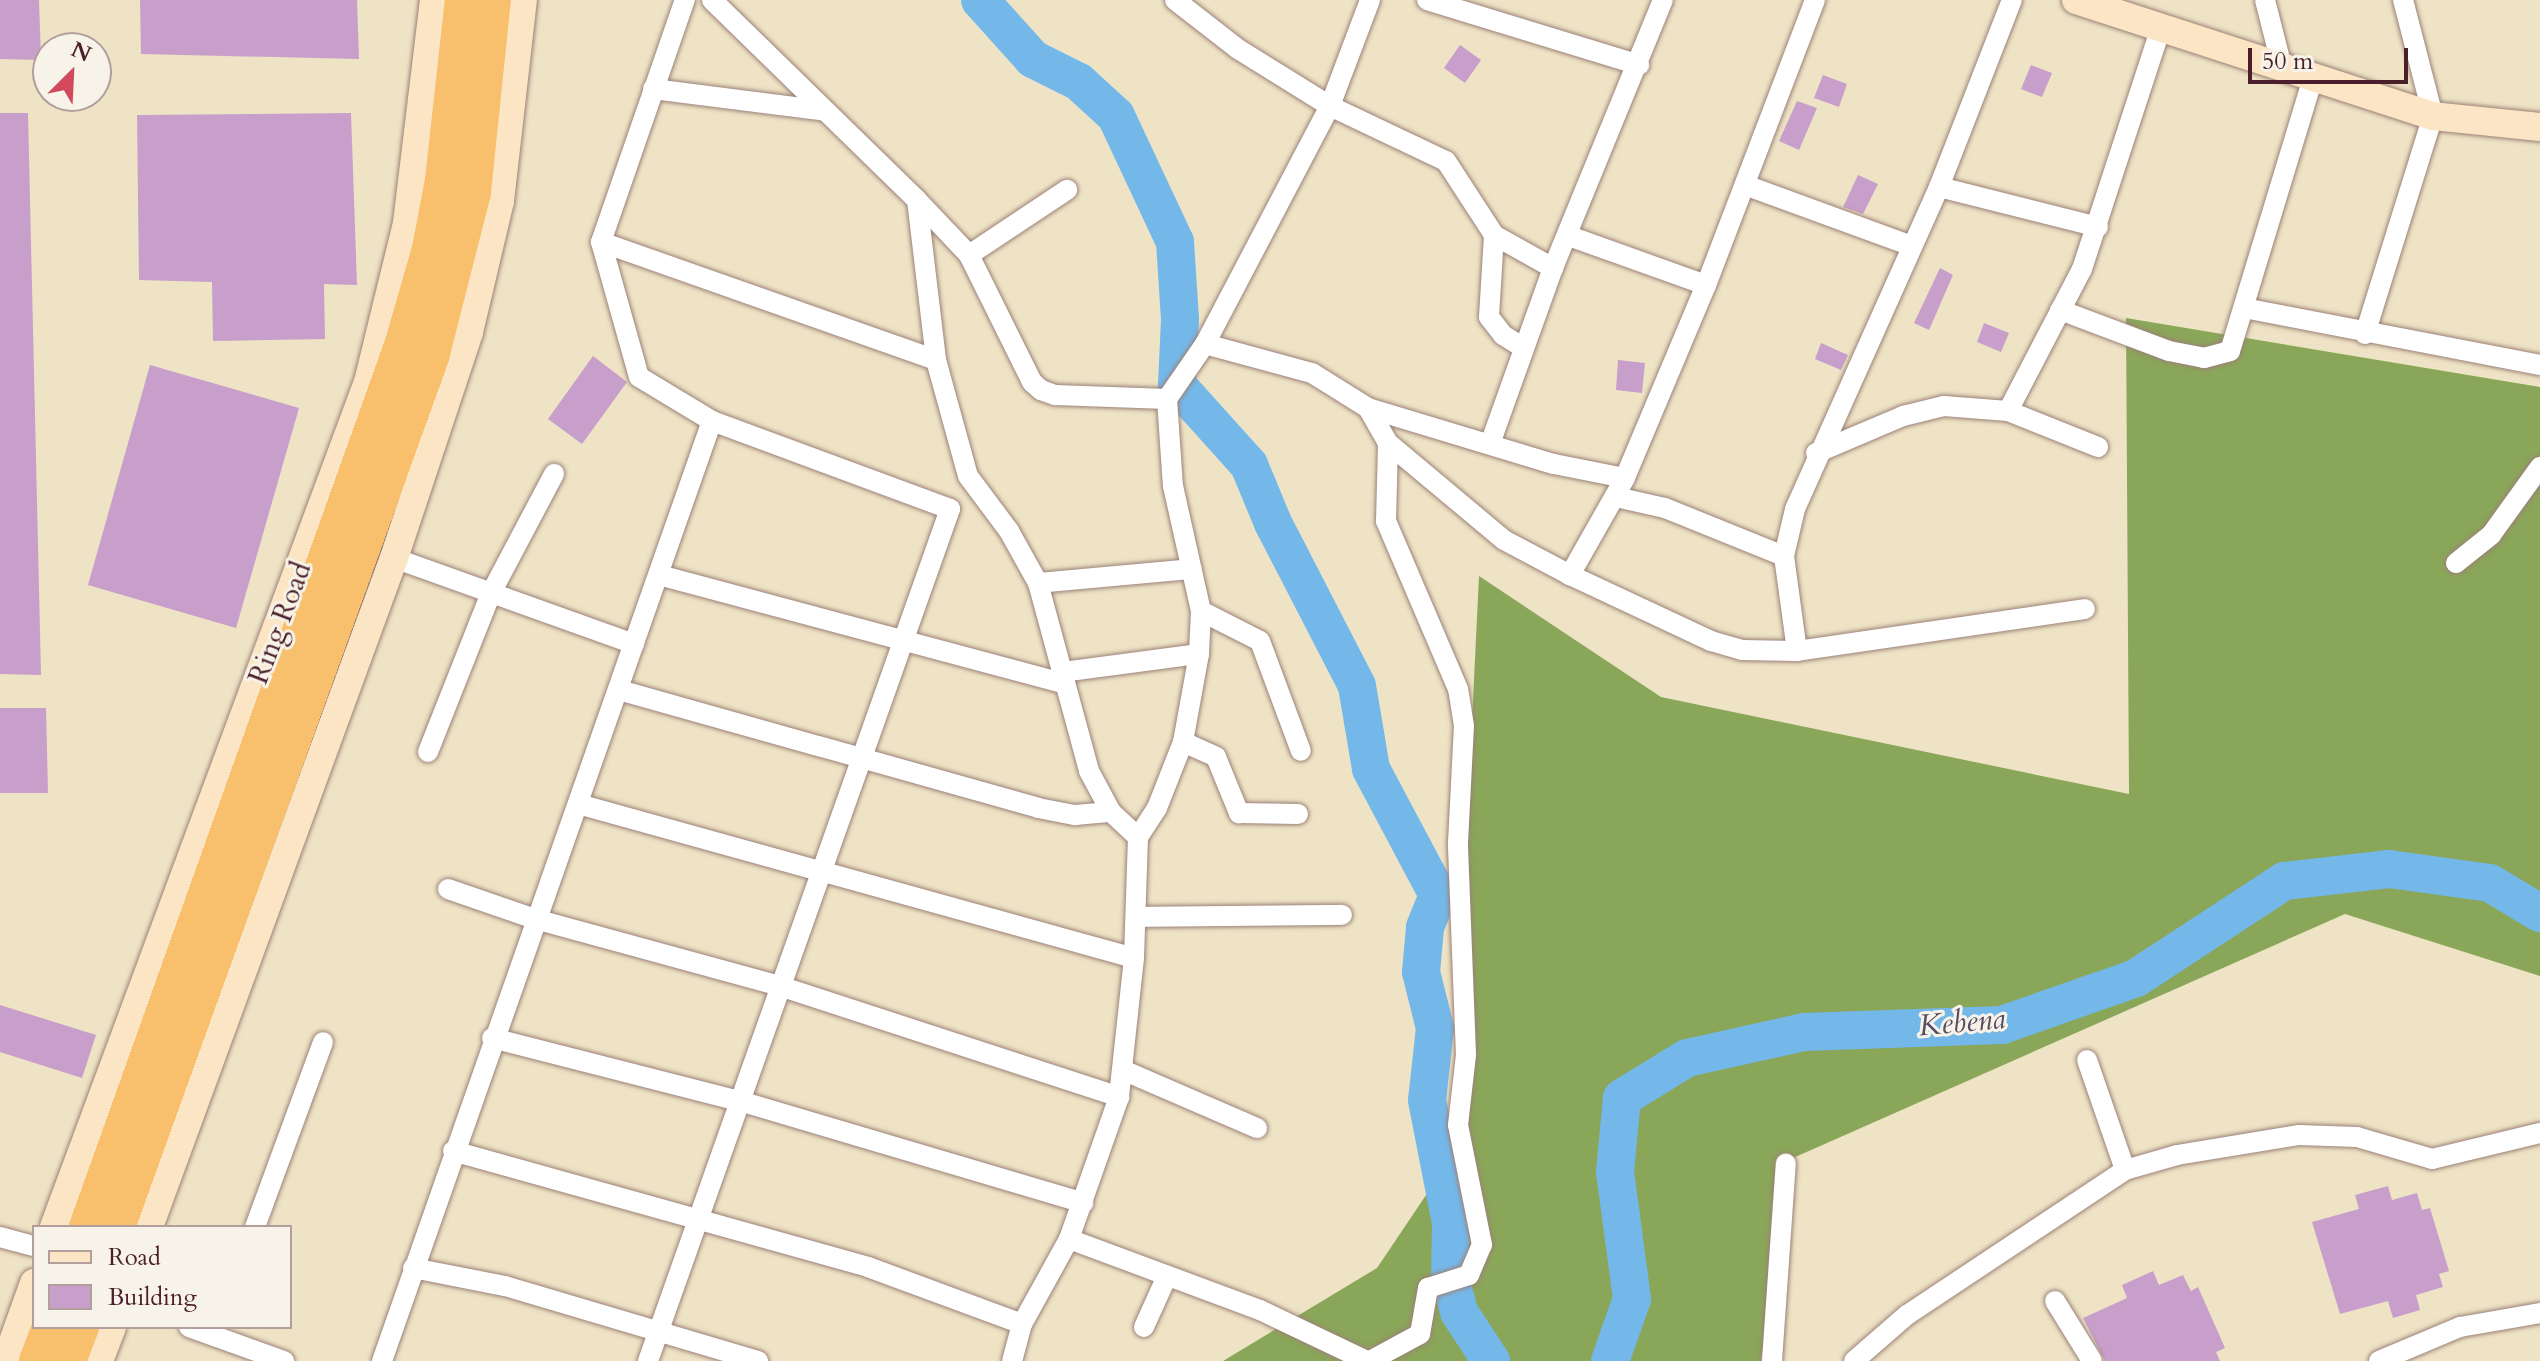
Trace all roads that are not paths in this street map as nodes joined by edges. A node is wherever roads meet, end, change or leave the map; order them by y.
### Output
1 (434, 0) edge
2 (463, 0) edge
3 (493, 0) edge
4 (523, 0) edge
5 (685, 0) edge
6 (712, 0) edge
7 (1175, 0) edge
8 (1370, 0) edge
9 (1427, 0) edge
10 (1663, 0) edge
11 (1815, 0) edge
12 (2012, 0) edge
13 (2076, 0) edge
14 (2265, 0) edge
15 (2403, 0) edge
16 (2161, 27) junction
17 (1639, 65) junction
18 (2282, 67) junction
19 (2313, 77) junction
20 (653, 89) junction
21 (1330, 106) junction
22 (826, 111) junction
23 (2433, 116) junction
24 (2540, 127) edge
25 (1745, 185) junction
26 (1939, 187) junction
27 (1067, 190) dead end
28 (917, 200) junction
29 (2098, 227) junction
30 (1494, 235) junction
31 (1569, 236) junction
32 (601, 242) junction
33 (1912, 246) junction
34 (969, 255) junction
35 (1553, 268) junction
36 (1706, 285) junction
37 (2244, 308) junction
38 (2060, 310) junction
39 (2365, 334) junction
40 (1205, 344) junction
41 (1522, 347) junction
42 (936, 360) junction
43 (2540, 365) edge
44 (1171, 395) junction
45 (1368, 408) junction
46 (2008, 411) junction
47 (712, 421) junction
48 (1388, 443) junction
49 (1490, 444) junction
50 (2098, 447) dead end
51 (1816, 453) junction
52 (2540, 467) edge
53 (554, 474) dead end
54 (968, 476) junction
55 (1621, 488) junction
56 (950, 509) junction
57 (1784, 556) junction
58 (394, 558) junction
59 (2456, 563) dead end
60 (1191, 569) junction
61 (659, 575) junction
62 (1570, 575) junction
63 (1038, 583) junction
64 (491, 593) junction
65 (2085, 609) dead end
66 (1201, 611) junction
67 (900, 643) junction
68 (634, 644) junction
69 (1797, 651) junction
70 (1199, 654) junction
71 (1063, 678) junction
72 (619, 690) junction
73 (1183, 742) junction
74 (1301, 751) dead end
75 (428, 752) dead end
76 (861, 757) junction
77 (578, 804) junction
78 (1111, 812) junction
79 (1298, 814) dead end
80 (1138, 837) junction
81 (819, 875) junction
82 (448, 889) dead end
83 (1342, 915) dead end
84 (1137, 917) junction
85 (535, 919) junction
86 (1134, 958) junction
87 (780, 986) junction
88 (492, 1038) junction
89 (323, 1042) dead end
90 (2087, 1060) dead end
91 (1125, 1071) junction
92 (1119, 1097) junction
93 (743, 1102) junction
94 (1257, 1128) dead end
95 (2540, 1133) edge
96 (453, 1151) junction
97 (1786, 1163) dead end
98 (2125, 1170) junction
99 (1083, 1203) junction
100 (702, 1220) junction
101 (55, 1225) edge
102 (88, 1225) edge
103 (118, 1225) edge
104 (150, 1225) edge
105 (256, 1225) edge
106 (0, 1237) edge
107 (1069, 1239) junction
108 (32, 1245) edge
109 (413, 1268) junction
110 (1167, 1276) junction
111 (32, 1289) edge
112 (2055, 1301) dead end
113 (2540, 1313) edge
114 (1022, 1324) junction
115 (1144, 1327) dead end
116 (49, 1329) edge
117 (80, 1329) edge
118 (111, 1329) edge
119 (660, 1331) junction
120 (217, 1332) edge
121 (6, 1361) edge
122 (37, 1361) edge
123 (68, 1361) edge
124 (99, 1361) edge
125 (284, 1361) edge
126 (382, 1361) edge
127 (648, 1361) edge
128 (758, 1361) edge
129 (1012, 1361) edge
130 (1368, 1361) edge
131 (1772, 1361) edge
132 (1854, 1361) edge
133 (2092, 1361) edge
134 (2379, 1361) edge

1 - 101 street, Ring Road
2 - 102 highway, Ring Road
3 - 103 highway, Ring Road
4 - 58 street
5 - 20 street
6 - 22 street
7 - 21 street
8 - 21 street
9 - 17 street
10 - 17 street
11 - 25 street
12 - 26 street
13 - 16 street
14 - 18 street
15 - 23 street
16 - 18 street
16 - 29 street
17 - 31 street
18 - 19 street
19 - 23 street
19 - 37 street
20 - 22 street
20 - 32 street
21 - 30 street
21 - 40 street
22 - 28 street
23 - 24 street
23 - 39 street
25 - 33 street
25 - 36 street
26 - 29 street
26 - 33 street
27 - 34 street
28 - 34 street
28 - 42 street
29 - 38 street
30 - 35 street
30 - 41 street
31 - 35 street
31 - 36 street
32 - 42 street
32 - 47 street
33 - 51 street
34 - 44 street
35 - 41 street
36 - 55 street
37 - 38 street
37 - 39 street
38 - 46 street
39 - 43 street
40 - 44 street
40 - 45 street
41 - 49 street
42 - 54 street
44 - 60 street
45 - 48 street
45 - 49 street
46 - 50 street
46 - 51 street
47 - 56 street
47 - 61 street
48 - 62 street
48 - 130 street
49 - 55 street
51 - 57 street
52 - 59 street
53 - 64 street
54 - 56 street
54 - 63 street
55 - 57 street
55 - 62 street
56 - 67 street
57 - 69 street
58 - 64 street
58 - 104 street
60 - 63 street
60 - 66 street
61 - 67 street
61 - 68 street
62 - 69 street
63 - 71 street
64 - 68 street
64 - 75 street
65 - 69 street
66 - 70 street
66 - 74 street
67 - 71 street
67 - 76 street
68 - 72 street
70 - 71 street
70 - 73 street
71 - 78 street
72 - 76 street
72 - 77 street
73 - 79 street
73 - 80 street
76 - 78 street
76 - 81 street
77 - 81 street
77 - 85 street
78 - 80 street
80 - 84 street
81 - 86 street
81 - 87 street
82 - 85 street
83 - 84 street
84 - 86 street
85 - 87 street
85 - 88 street
86 - 91 street
87 - 92 street
87 - 93 street
88 - 93 street
88 - 96 street
89 - 105 street
90 - 98 street
91 - 92 street
91 - 94 street
92 - 99 street
93 - 99 street
93 - 100 street
95 - 98 street
96 - 100 street
96 - 109 street
97 - 131 street
98 - 132 street
99 - 107 street
100 - 114 street
100 - 119 street
106 - 108 street
107 - 110 street
107 - 114 street
109 - 119 street
109 - 126 street
110 - 115 street
110 - 130 street
111 - 121 street
112 - 133 street
113 - 134 street
114 - 129 street
116 - 122 highway
117 - 123 highway
118 - 124 street
119 - 127 street
119 - 128 street
120 - 125 street

